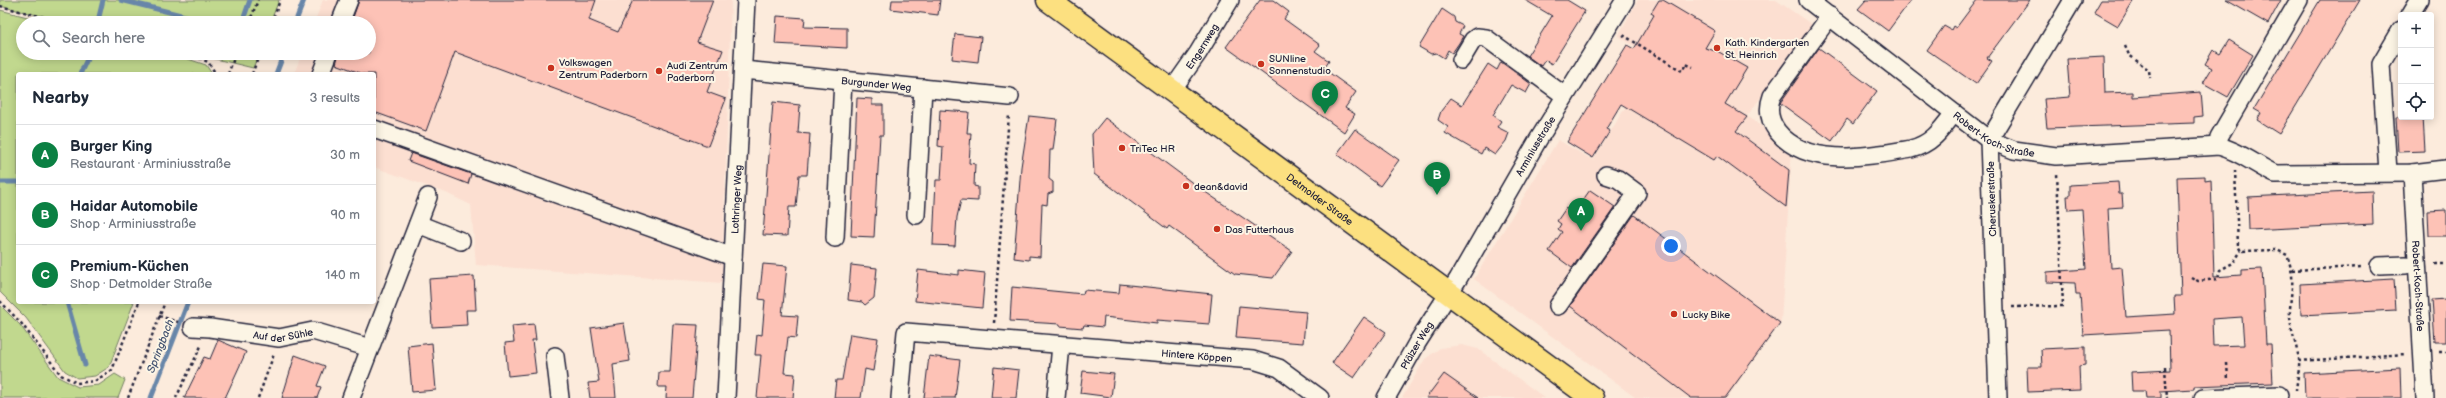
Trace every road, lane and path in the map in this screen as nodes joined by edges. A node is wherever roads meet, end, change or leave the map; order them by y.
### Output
1 (258, 0) edge
2 (280, 0) edge
3 (349, 0) edge
4 (746, 0) edge
5 (1048, 0) edge
6 (1230, 0) edge
7 (1625, 0) edge
8 (1808, 0) edge
9 (2073, 0) edge
10 (2299, 0) edge
11 (2419, 0) edge
12 (0, 6) edge
13 (2412, 12) edge
14 (39, 16) edge
15 (252, 16) edge
16 (274, 16) edge
17 (343, 16) edge
18 (1830, 16) junction
19 (1609, 27) junction
20 (2398, 35) edge
21 (2125, 46) dead end
22 (204, 60) edge
23 (233, 60) edge
24 (257, 60) edge
25 (326, 60) edge
26 (1461, 60) dead end
27 (1693, 67) dead end
28 (743, 70) junction
29 (215, 72) edge
30 (229, 72) edge
31 (253, 72) edge
32 (322, 72) edge
33 (2150, 78) dead end
34 (843, 80) junction
35 (923, 88) junction
36 (1172, 90) junction
37 (1565, 96) junction
38 (1010, 97) joint
39 (1954, 113) junction
40 (376, 130) edge
41 (1989, 140) junction
42 (2226, 148) junction
43 (2056, 156) junction
44 (2446, 170) edge
45 (2388, 172) junction
46 (2412, 173) junction
47 (1606, 175) dead end
48 (428, 197) dead end
49 (916, 215) dead end
50 (418, 224) junction
51 (835, 238) dead end
52 (461, 241) dead end
53 (2241, 252) junction
54 (733, 257) junction
55 (2406, 265) dead end
56 (2379, 266) joint
57 (2292, 270) junction
58 (2191, 277) dead end
59 (1449, 294) junction
60 (0, 301) edge
61 (138, 304) edge
62 (164, 304) edge
63 (1558, 306) dead end
64 (1995, 308) junction
65 (159, 316) junction
66 (175, 321) dead end
67 (202, 327) joint
68 (993, 337) junction
69 (279, 338) junction
70 (1062, 345) junction
71 (370, 348) junction
72 (2423, 353) junction
73 (555, 356) dead end
74 (2299, 361) junction
75 (2165, 367) dead end
76 (2279, 395) dead end
77 (128, 398) edge
78 (176, 398) edge
79 (258, 398) edge
80 (351, 398) edge
81 (560, 398) edge
82 (726, 398) edge
83 (900, 398) edge
84 (1056, 398) edge
85 (1320, 398) edge
86 (1386, 398) edge
87 (1592, 398) edge
88 (1998, 398) edge
89 (2167, 398) edge
90 (2203, 398) edge
91 (2296, 398) edge
92 (2424, 398) edge

1 - 15 path
2 - 16 path
3 - 17 street
4 - 28 street, Lothringer Weg
5 - 36 main road, Detmolder Straße
6 - 36 street, Engernweg
7 - 19 street, Arminiusstraße
8 - 18 street, Robert-Koch-Straße
9 - 41 street
10 - 42 street
11 - 13 street
12 - 14 path
18 - 39 street, Robert-Koch-Straße
18 - 39 street
19 - 27 path
19 - 37 street, Arminiusstraße
20 - 45 street
21 - 33 path
22 - 29 path
23 - 30 path
24 - 31 path
25 - 32 street
26 - 37 street
28 - 34 street, Burgunder Weg
28 - 54 street, Lothringer Weg
34 - 35 street, Burgunder Weg
34 - 51 street
35 - 38 street, Burgunder Weg
35 - 49 street
36 - 59 main road, Detmolder Straße
37 - 59 street, Arminiusstraße
38 - 68 path
39 - 41 street, Robert-Koch-Straße
40 - 54 street
41 - 43 street, Robert-Koch-Straße
41 - 64 street, Cheruskerstraße
42 - 43 street, Robert-Koch-Straße
42 - 45 street
42 - 53 path
43 - 64 path
44 - 46 street
45 - 46 street
46 - 72 street, Robert-Koch-Straße
47 - 63 street
48 - 50 street
50 - 52 street
50 - 71 street
53 - 57 path
53 - 58 path
54 - 82 street, Lothringer Weg
55 - 56 street
56 - 57 path
57 - 74 path
59 - 86 street, Pfälzer Weg
59 - 87 main road, Detmolder Straße
60 - 61 path
62 - 65 path
64 - 88 street, Cheruskerstraße
65 - 66 path
65 - 77 path
67 - 69 street, Auf der Sühle
67 - 78 path
68 - 70 street, Hintere Köppen
68 - 83 street, Hintere Köppen
69 - 71 street, Auf der Sühle
69 - 79 path
70 - 84 street
70 - 85 street, Hintere Köppen
71 - 80 street
72 - 74 path
72 - 92 street, Robert-Koch-Straße
73 - 81 street
74 - 91 path
75 - 89 path
76 - 90 street

